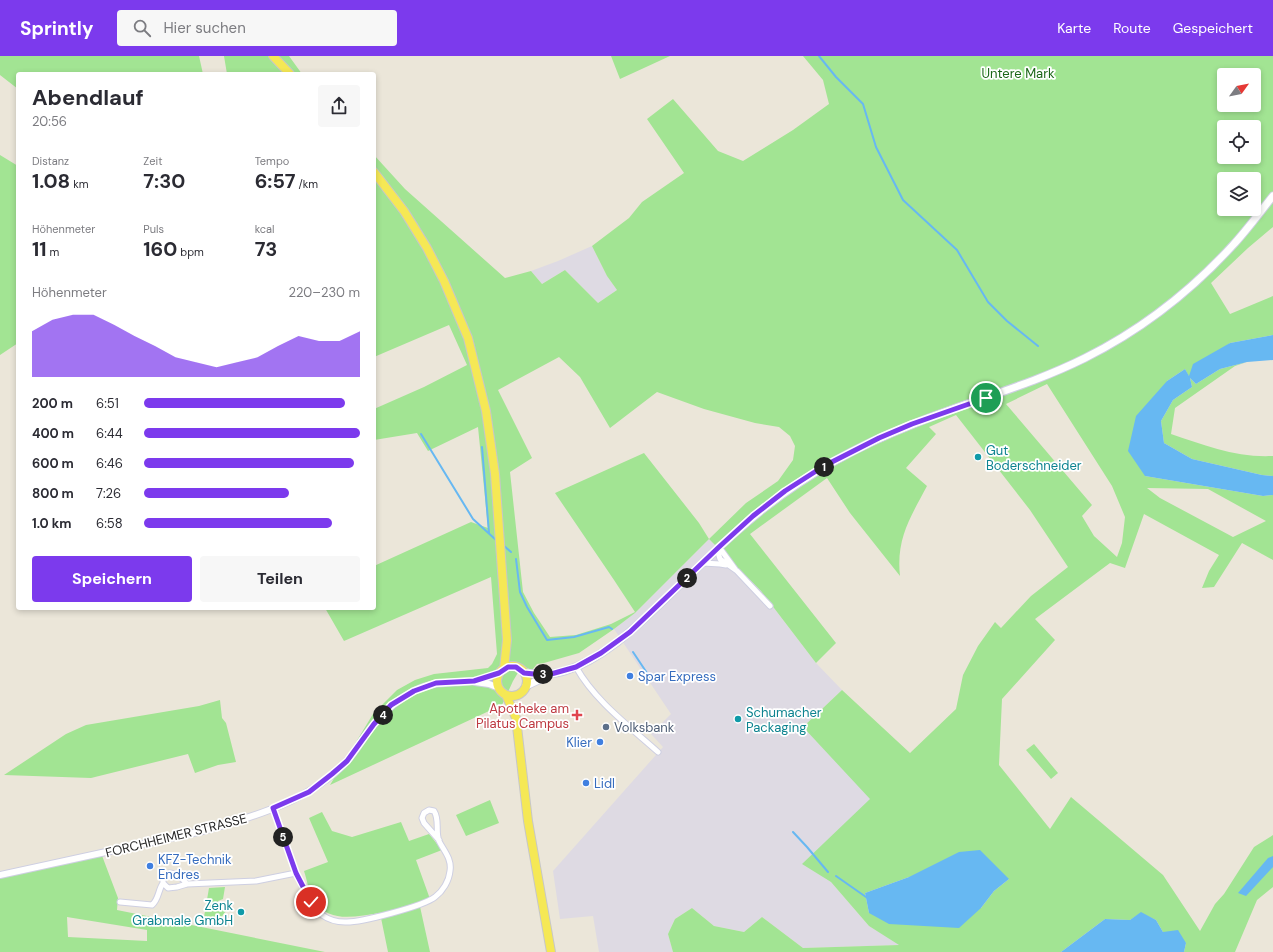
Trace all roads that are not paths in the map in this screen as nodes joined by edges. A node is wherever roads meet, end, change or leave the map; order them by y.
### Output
1 (274, 56) edge
2 (288, 72) edge
3 (376, 175) edge
4 (1273, 196) edge
5 (718, 548) junction
6 (703, 563) junction
7 (728, 566) junction
8 (736, 571) junction
9 (770, 606) dead end
10 (507, 640) junction
11 (516, 667) junction
12 (576, 667) junction
13 (502, 671) junction
14 (524, 673) junction
15 (551, 674) junction
16 (474, 681) junction
17 (526, 686) junction
18 (498, 688) junction
19 (519, 694) junction
20 (506, 695) junction
21 (516, 718) junction
22 (658, 752) dead end
23 (273, 808) junction
24 (438, 840) junction
25 (296, 873) junction
26 (0, 875) edge
27 (163, 883) junction
28 (187, 884) junction
29 (120, 902) dead end
30 (551, 952) edge

1 - 2 main road
3 - 10 main road
4 - 5 main road
5 - 6 main road
5 - 7 street
5 - 8 street
6 - 7 street
6 - 12 main road
7 - 8 street
8 - 9 street
10 - 11 main road
10 - 13 main road
11 - 13 main road
11 - 14 main road
12 - 15 main road
12 - 22 street
13 - 16 street
13 - 18 main road
14 - 15 main road
14 - 17 main road
15 - 17 main road
16 - 18 street
16 - 23 street, FORCHHEIMER STRASSE
17 - 19 main road
18 - 20 main road
19 - 20 main road
19 - 21 main road
20 - 21 main road
21 - 30 main road
23 - 25 street
23 - 26 street, FORCHHEIMER STRASSE
24 - 24 street
24 - 25 street
25 - 28 street
27 - 28 street
27 - 28 street
27 - 29 street

